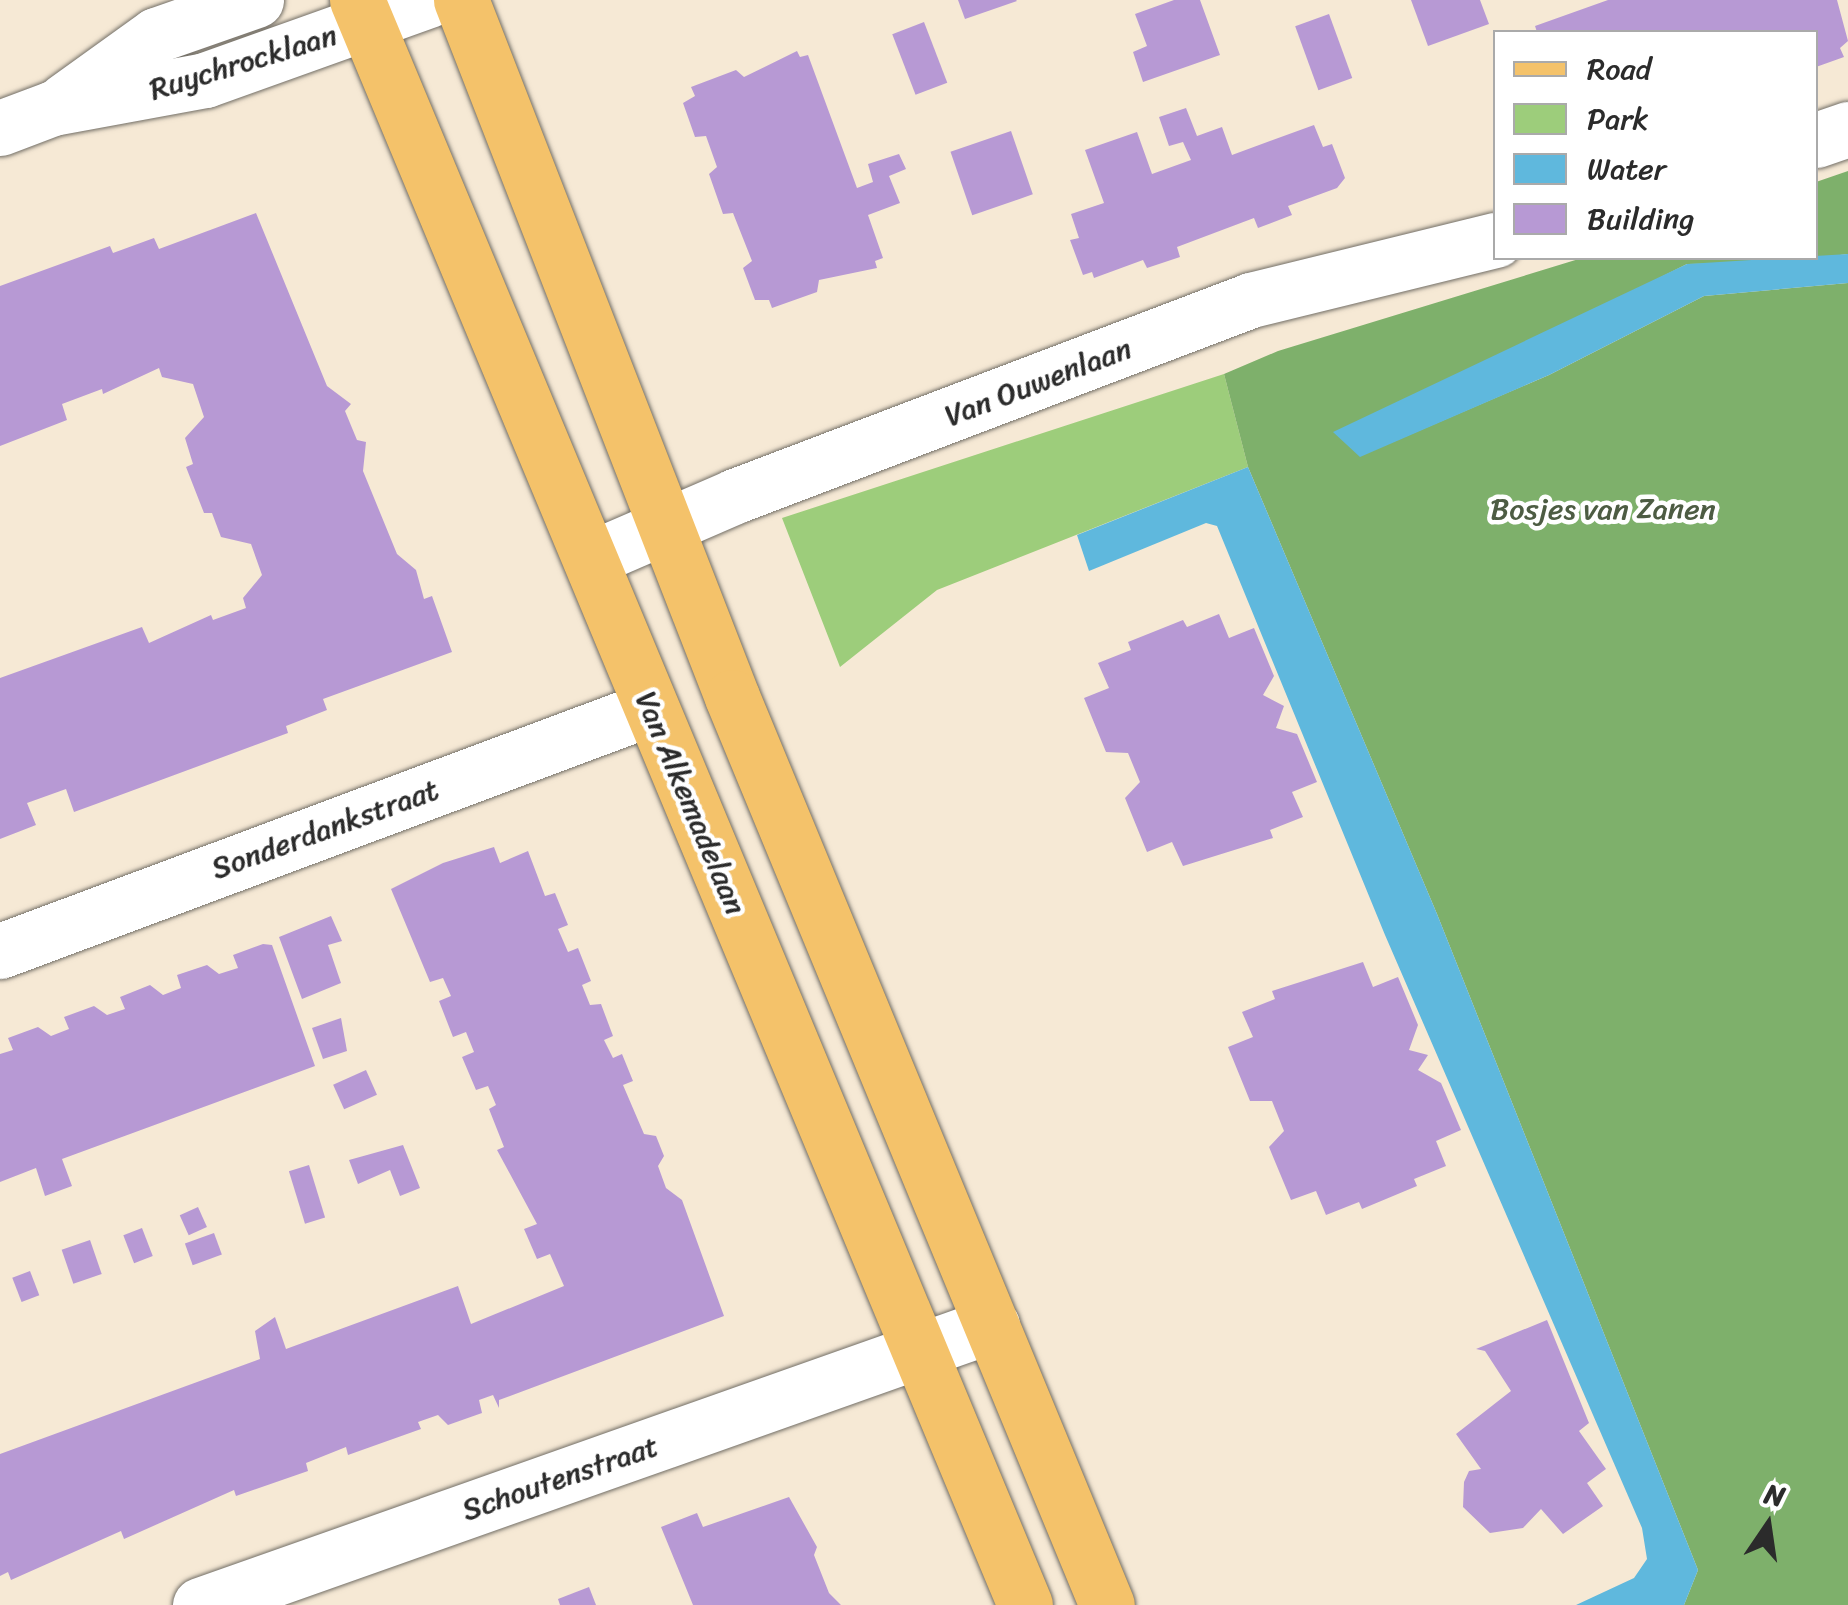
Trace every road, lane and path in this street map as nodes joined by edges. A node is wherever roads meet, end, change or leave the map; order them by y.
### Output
1 (256, 0) edge
2 (429, 0) edge
3 (461, 0) edge
4 (362, 12) edge
5 (53, 108) junction
6 (0, 128) edge
7 (1848, 129) edge
8 (1818, 139) edge
9 (1493, 241) edge
10 (667, 523) junction
11 (592, 558) junction
12 (651, 708) junction
13 (0, 951) edge
14 (992, 1325) junction
15 (920, 1351) junction
16 (200, 1605) edge
17 (1025, 1605) edge
18 (1107, 1605) edge

1 - 5 street, Ruychrocklaan
2 - 4 street, Ruychrocklaan
3 - 10 main road
4 - 5 street, Ruychrocklaan
4 - 11 main road, Van Alkemadelaan
5 - 6 street, Ruychrocklaan
7 - 8 street
9 - 10 street, Van Ouwenlaan
10 - 11 street, Van Ouwenlaan
10 - 14 main road
11 - 12 main road, Van Alkemadelaan
12 - 13 street, Sonderdankstraat
12 - 15 main road, Van Alkemadelaan
14 - 15 street, Schoutenstraat
14 - 18 main road
15 - 16 street, Schoutenstraat
15 - 17 main road, Van Alkemadelaan

